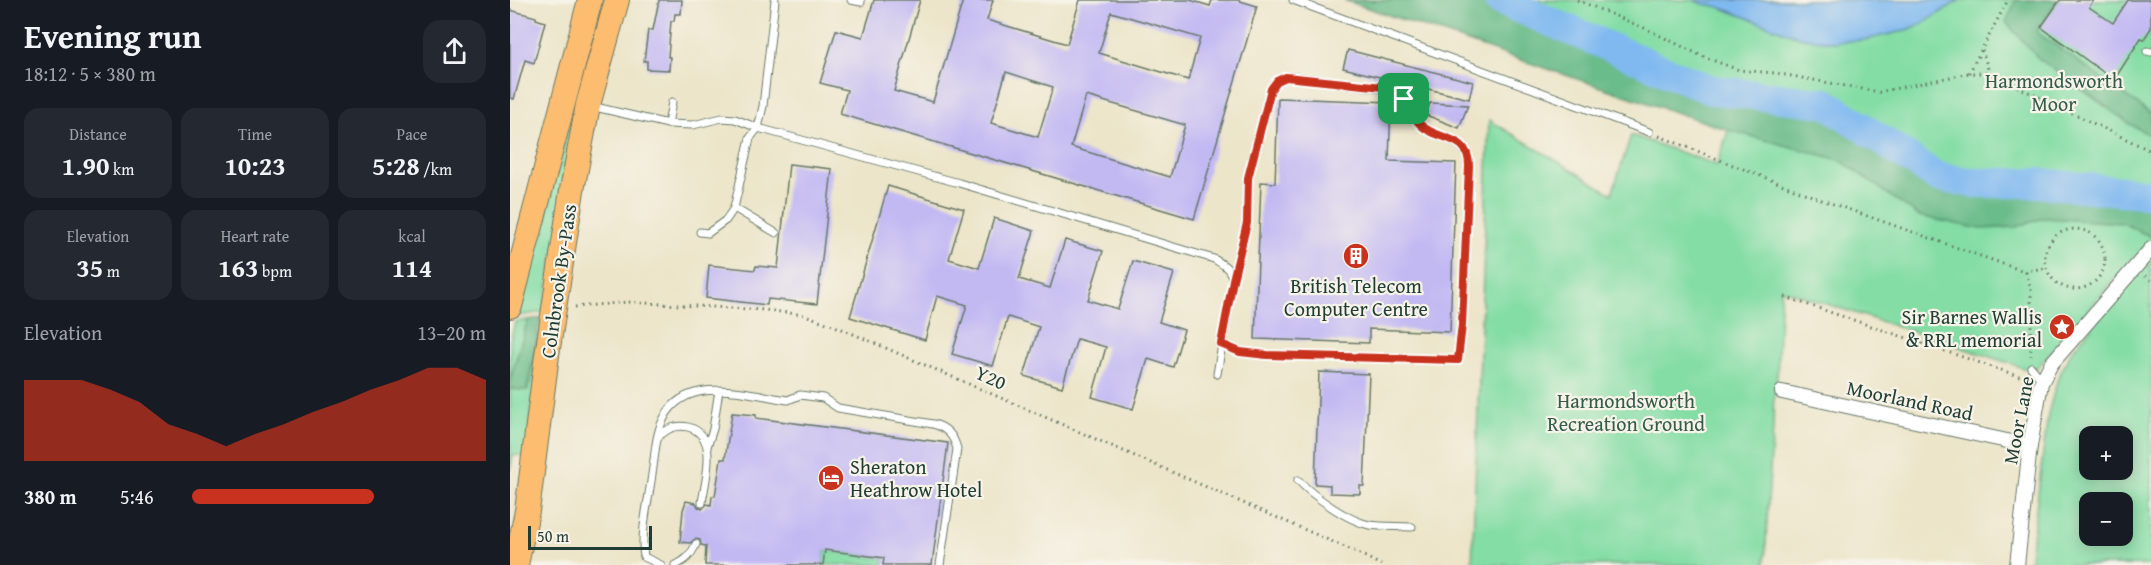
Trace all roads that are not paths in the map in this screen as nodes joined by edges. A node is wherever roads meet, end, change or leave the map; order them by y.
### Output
1 (590, 0) edge
2 (617, 0) edge
3 (775, 0) edge
4 (851, 0) edge
5 (1293, 0) edge
6 (861, 3) dead end
7 (672, 102) dead end
8 (588, 105) junction
9 (668, 124) junction
10 (758, 128) junction
11 (1649, 132) road end
12 (734, 208) junction
13 (700, 232) dead end
14 (776, 233) dead end
15 (2151, 249) edge
16 (1233, 280) junction
17 (510, 306) edge
18 (1221, 344) junction
19 (2031, 367) road end
20 (1217, 374) dead end
21 (2041, 381) junction
22 (719, 390) junction
23 (1782, 392) dead end
24 (658, 437) junction
25 (708, 444) junction
26 (2030, 446) junction
27 (1298, 480) dead end
28 (702, 503) dead end
29 (1412, 526) dead end
30 (516, 536) edge
31 (696, 544) dead end
32 (516, 565) edge
33 (661, 565) edge
34 (675, 565) edge
35 (940, 565) edge
36 (2017, 565) edge

1 - 17 highway, Colnbrook By-Pass
2 - 8 highway, Colnbrook By-Pass
3 - 10 lane
4 - 6 lane
5 - 11 lane
7 - 9 lane
8 - 9 lane
8 - 30 highway, Colnbrook By-Pass
9 - 10 lane
10 - 12 lane
10 - 16 lane
12 - 13 lane
12 - 14 lane
15 - 21 street, Moor Lane
16 - 18 lane
16 - 18 lane
18 - 20 lane
19 - 21 lane
21 - 26 street, Moor Lane
22 - 24 lane
22 - 25 lane
22 - 35 lane
23 - 26 street, Moorland Road
24 - 25 lane
24 - 33 lane
25 - 28 lane
26 - 36 street, Moor Lane
27 - 29 lane
30 - 32 highway, Colnbrook By-Pass
31 - 34 lane

